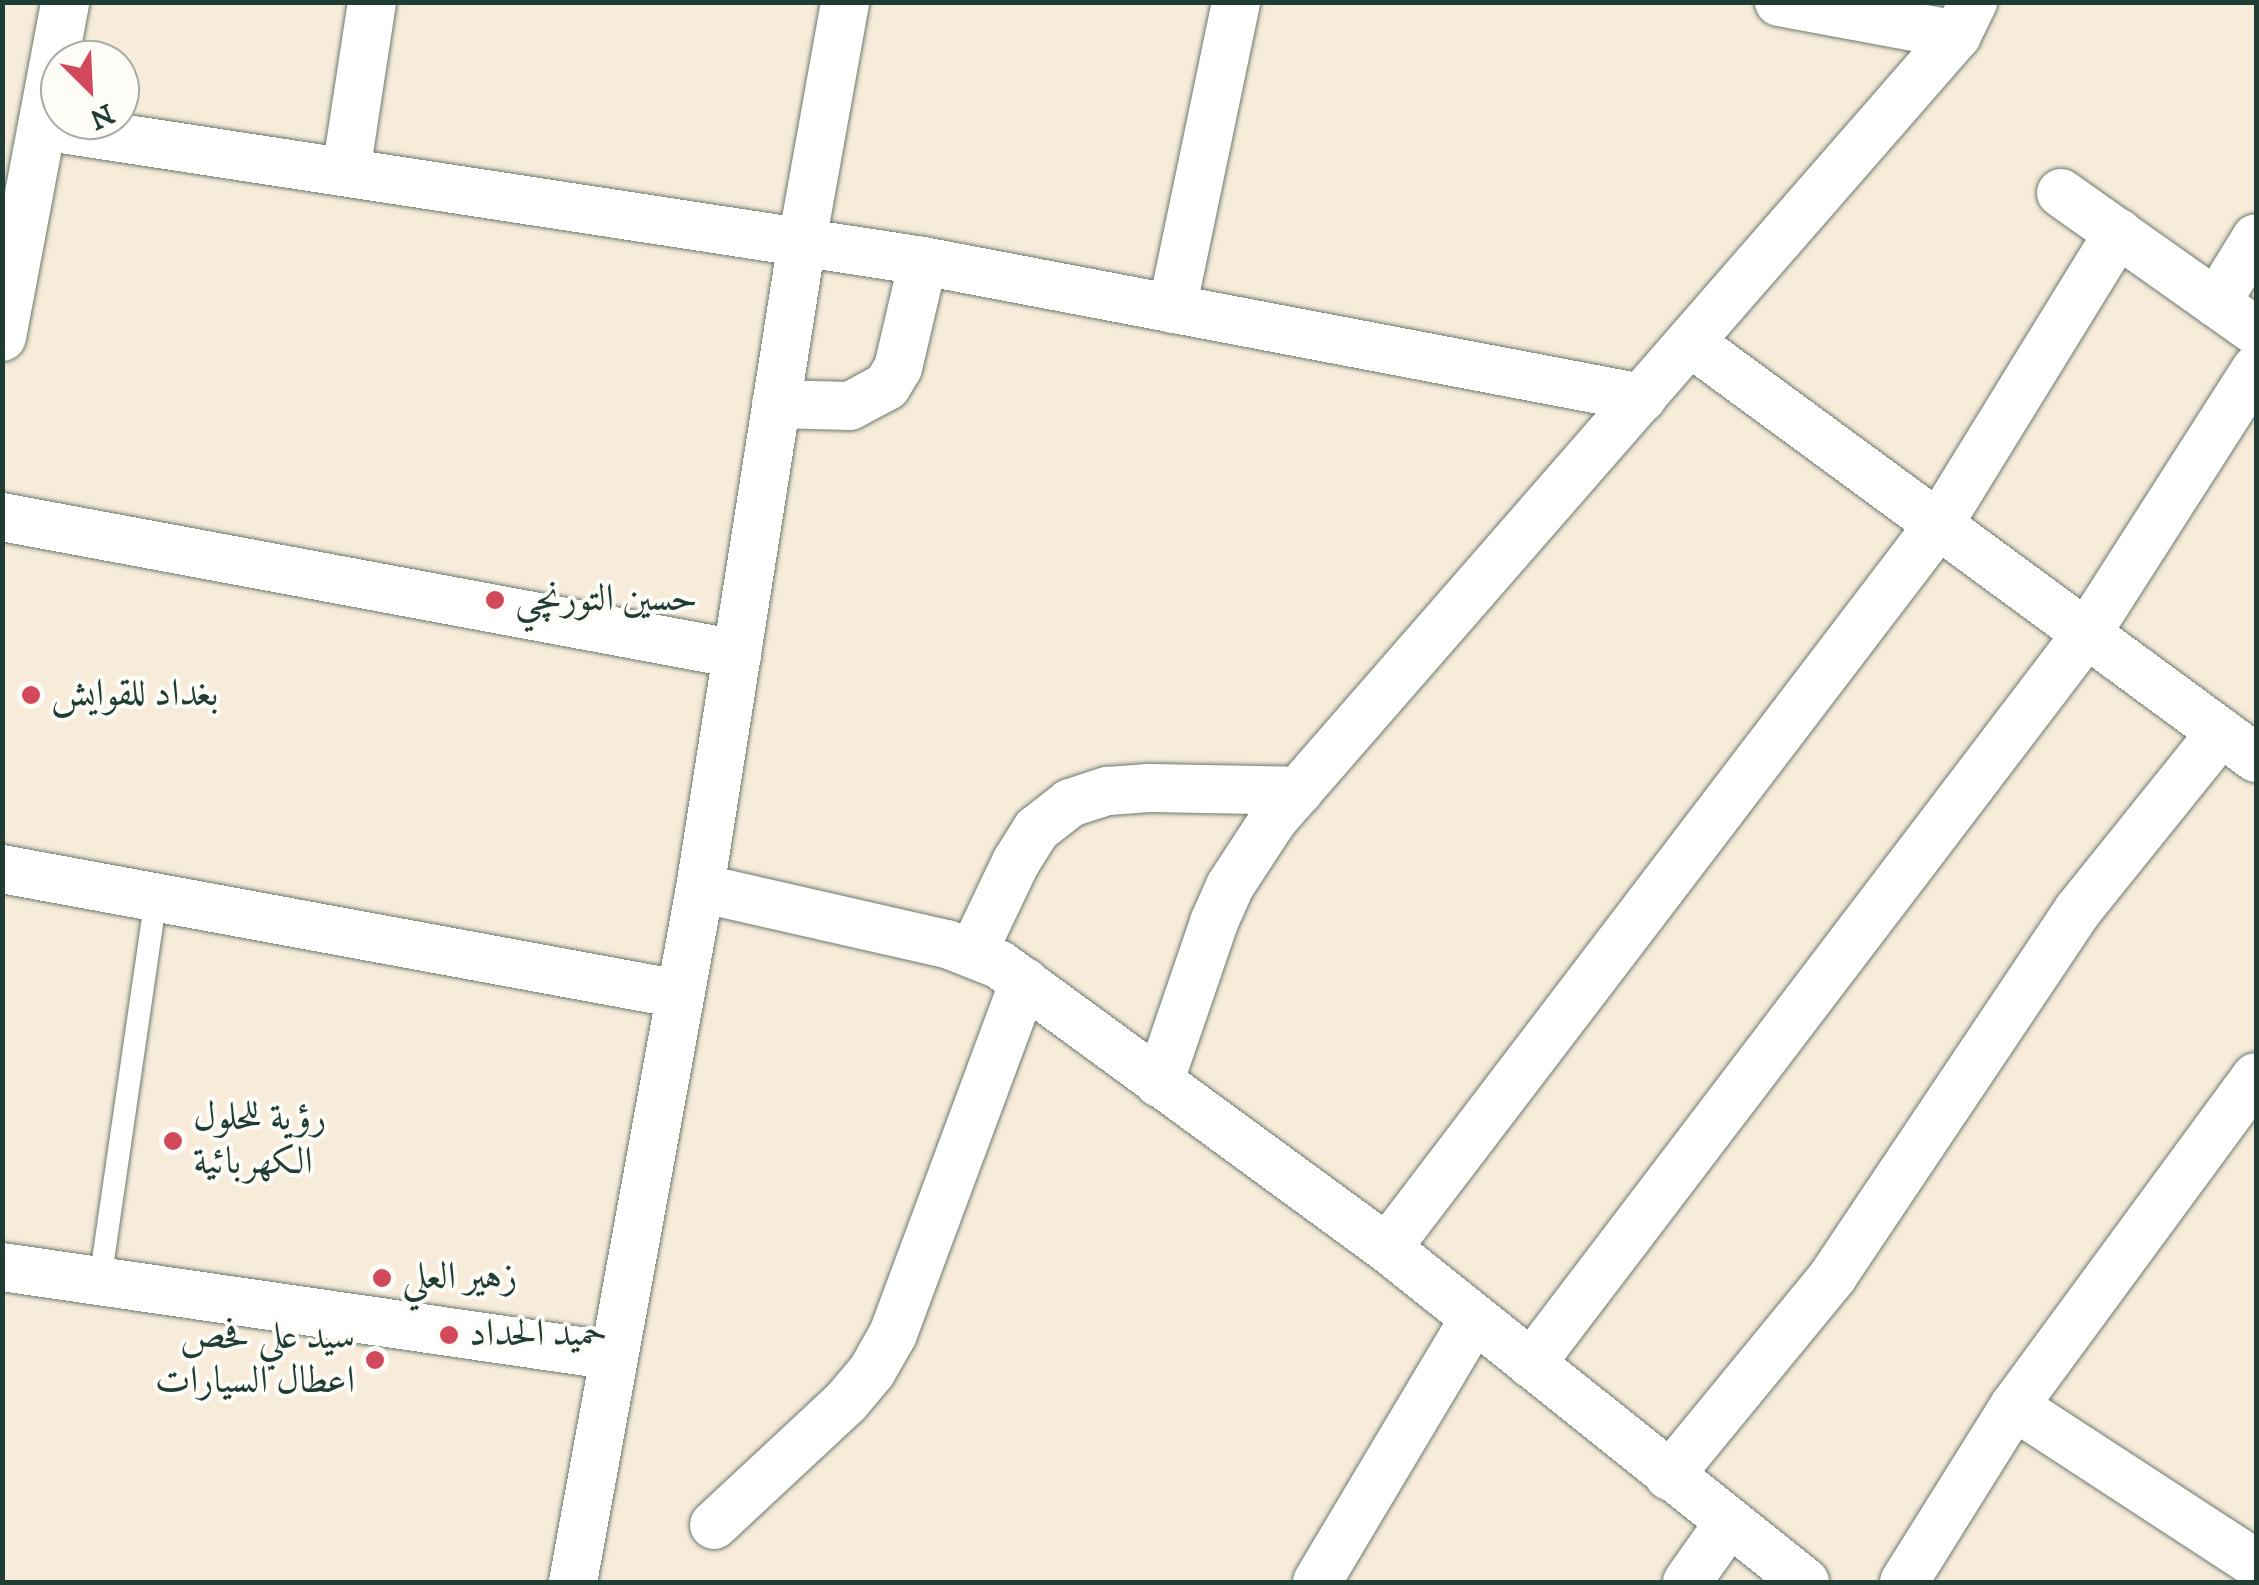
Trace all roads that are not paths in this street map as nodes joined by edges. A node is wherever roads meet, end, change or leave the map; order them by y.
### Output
1 (66, 2) edge
2 (372, 2) edge
3 (845, 2) edge
4 (1236, 2) edge
5 (1780, 2) edge
6 (1965, 19) edge
7 (59, 40) edge
8 (40, 137) edge
9 (135, 140) edge
10 (346, 172) junction
11 (2061, 193) dead end
12 (2118, 232) junction
13 (2256, 238) edge
14 (802, 242) junction
15 (923, 261) junction
16 (2216, 302) junction
17 (1172, 309) junction
18 (2256, 330) edge
19 (3, 332) edge
20 (1691, 344) junction
21 (2256, 369) edge
22 (1642, 398) junction
23 (776, 404) junction
24 (2, 517) edge
25 (1939, 524) junction
26 (2087, 633) junction
27 (736, 654) junction
28 (2239, 745) edge
29 (1299, 790) junction
30 (2, 870) edge
31 (700, 888) junction
32 (156, 898) junction
33 (973, 952) junction
34 (1024, 982) junction
35 (679, 994) junction
36 (2256, 1077) edge
37 (1159, 1083) junction
38 (1387, 1248) junction
39 (2, 1267) edge
40 (100, 1281) junction
41 (1474, 1319) junction
42 (614, 1356) junction
43 (1531, 1364) junction
44 (2014, 1406) junction
45 (1669, 1476) junction
46 (1728, 1524) junction
47 (714, 1525) dead end
48 (2256, 1564) edge
49 (573, 1582) edge
50 (1316, 1582) edge
51 (1687, 1582) edge
52 (1806, 1582) edge
53 (1904, 1582) edge

1 - 7 street
2 - 10 street
3 - 14 street
4 - 17 street
5 - 6 street
6 - 20 street
8 - 19 street
9 - 10 street
10 - 14 street
11 - 12 street
12 - 16 street
12 - 25 street
13 - 16 street
14 - 15 street
14 - 23 street
15 - 17 street
15 - 23 street
16 - 18 street
17 - 22 street
20 - 22 street
20 - 25 street
21 - 26 street
22 - 29 street
23 - 27 street
24 - 27 street
25 - 26 street
25 - 38 street
26 - 28 street
26 - 43 street
27 - 31 street
28 - 45 street
29 - 33 street
29 - 37 street
30 - 32 street
31 - 33 street
31 - 35 street
32 - 35 street
32 - 40 lane
33 - 34 street
34 - 37 street
34 - 47 street
35 - 42 street
36 - 44 street
37 - 38 street
38 - 41 street
39 - 40 street
40 - 42 street
41 - 43 street
41 - 50 street
42 - 49 street
43 - 45 street
44 - 48 street
44 - 53 street
45 - 46 street
46 - 51 street
46 - 52 street

